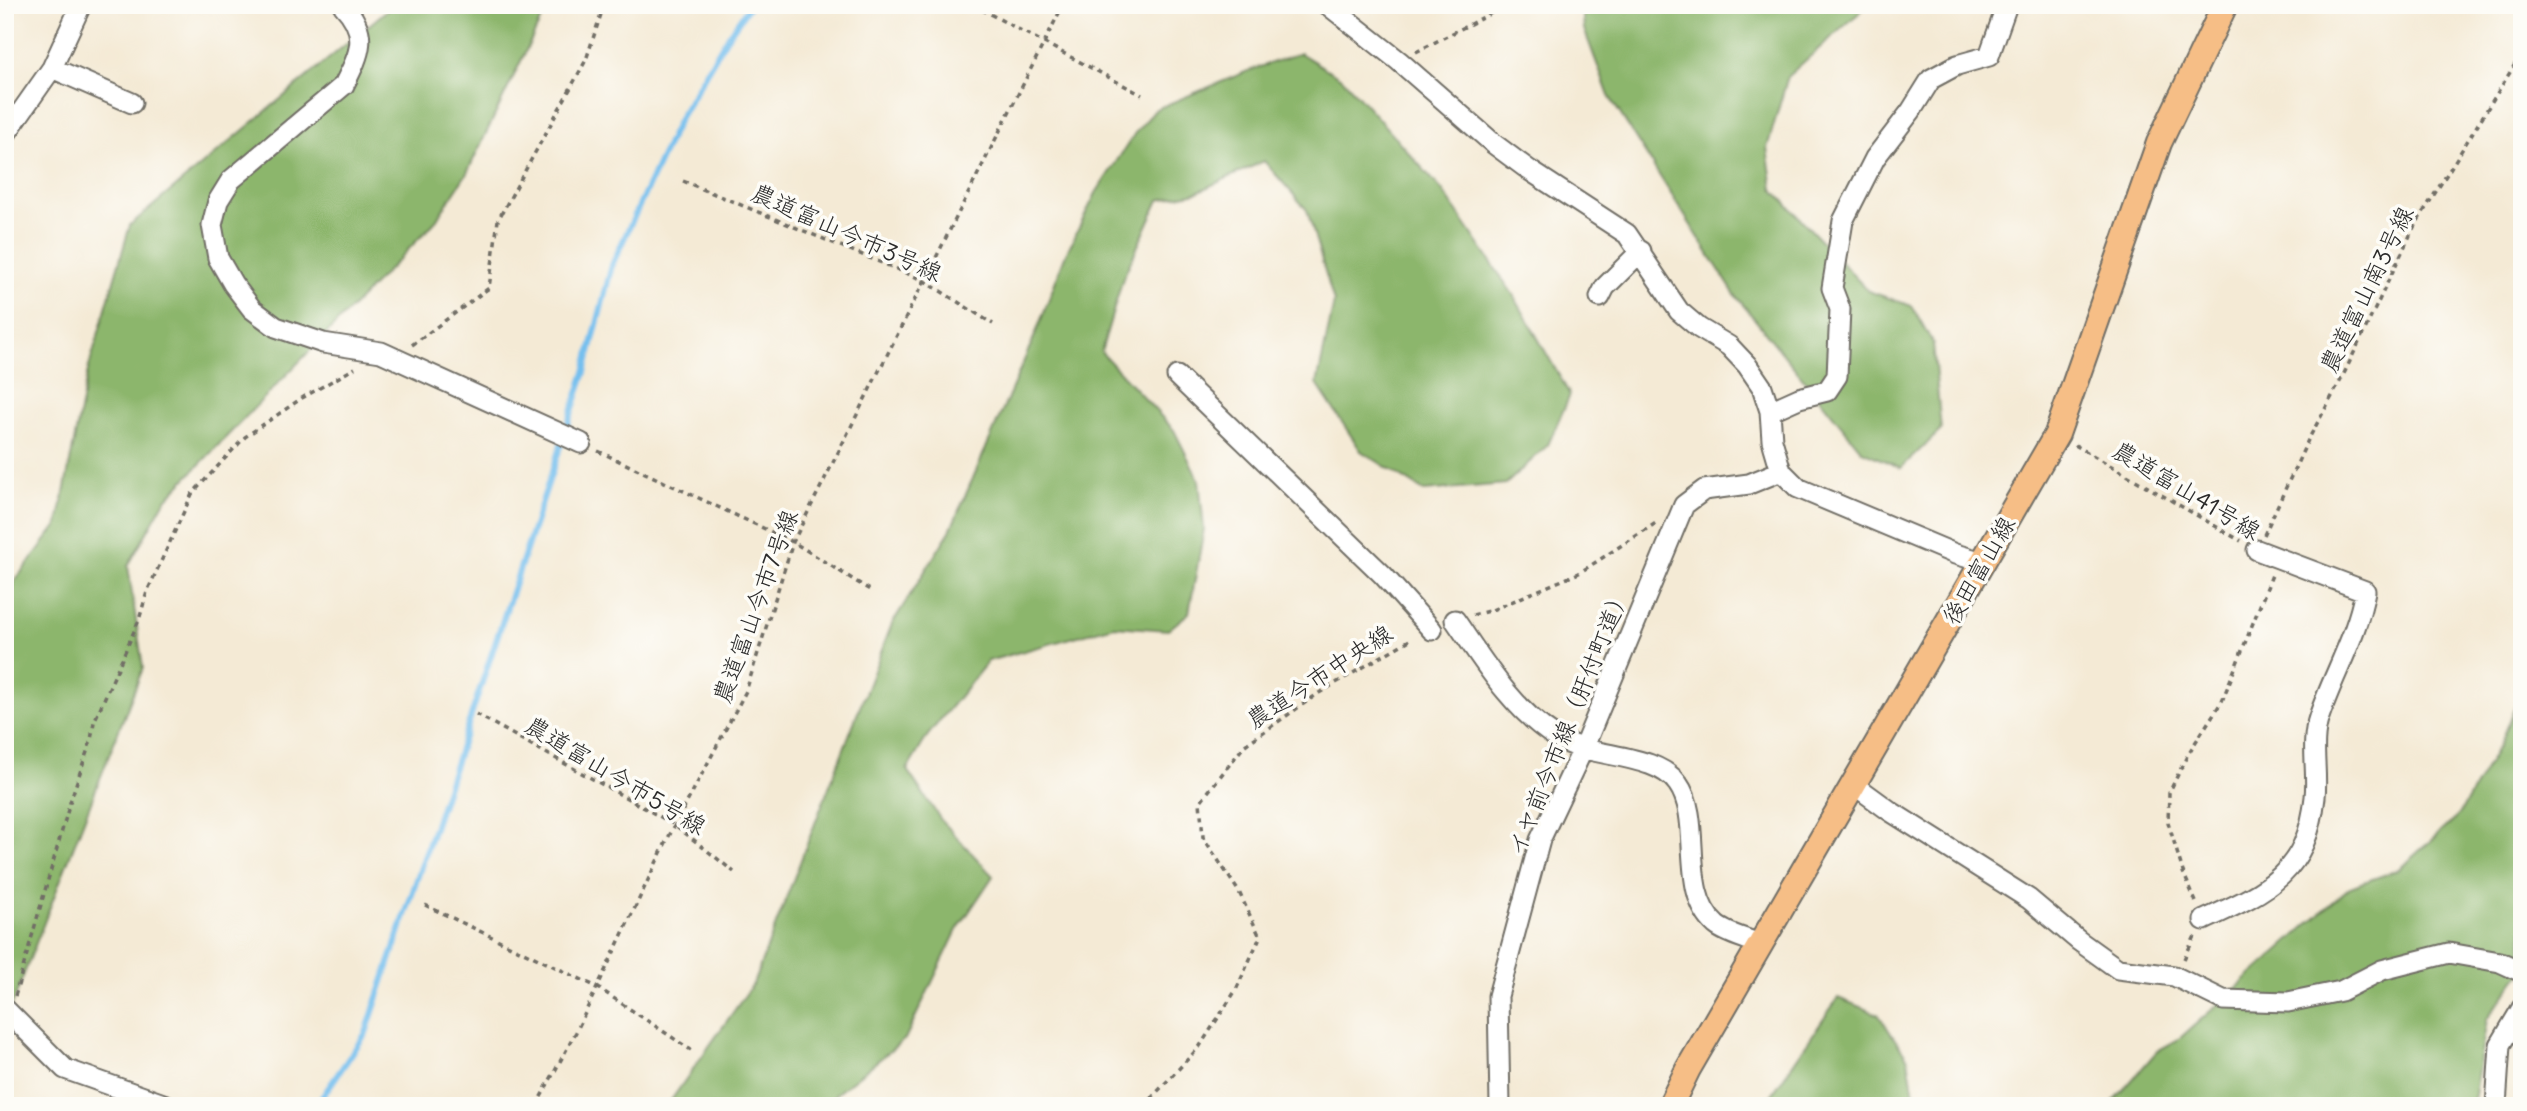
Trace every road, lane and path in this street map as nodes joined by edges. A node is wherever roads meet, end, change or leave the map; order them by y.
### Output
1 (81, 5) edge
2 (343, 5) edge
3 (604, 5) edge
4 (973, 5) edge
5 (1063, 5) edge
6 (1328, 5) edge
7 (1507, 5) edge
8 (2007, 5) edge
9 (2225, 5) edge
10 (1043, 43) junction
11 (2522, 53) edge
12 (1399, 61) junction
13 (52, 68) junction
14 (1142, 95) dead end
15 (132, 103) dead end
16 (5, 135) edge
17 (683, 181) dead end
18 (1641, 251) junction
19 (923, 281) junction
20 (1600, 297) dead end
21 (993, 324) dead end
22 (387, 355) junction
23 (1177, 376) dead end
24 (1770, 411) junction
25 (2057, 434) junction
26 (581, 443) joint
27 (1781, 471) junction
28 (1684, 505) junction
29 (793, 542) junction
30 (2257, 550) junction
31 (1983, 562) junction
32 (873, 592) dead end
33 (1455, 620) joint
34 (1432, 630) joint
35 (476, 713) dead end
36 (1583, 749) junction
37 (1853, 784) junction
38 (675, 825) junction
39 (734, 872) dead end
40 (425, 905) dead end
41 (2204, 920) junction
42 (1760, 944) junction
43 (2522, 972) edge
44 (2175, 976) junction
45 (597, 987) junction
46 (2522, 1007) edge
47 (8, 1011) edge
48 (691, 1051) dead end
49 (5, 1078) edge
50 (169, 1106) edge
51 (536, 1106) edge
52 (1144, 1106) edge
53 (1500, 1106) edge
54 (1670, 1106) edge
55 (2496, 1106) edge

1 - 13 street
2 - 22 street
3 - 22 path
4 - 10 path
5 - 10 path, 農道富山今市7号線
6 - 12 street
7 - 12 path
8 - 24 street
9 - 25 main road, 後田富山線
10 - 14 path
10 - 19 path, 農道富山今市7号線
11 - 30 path, 農道富山南3号線
12 - 18 street
13 - 15 street
13 - 16 street
17 - 19 path, 農道富山今市3号線
18 - 20 street
18 - 24 street
19 - 21 path, 農道富山今市3号線
19 - 29 path, 農道富山今市7号線
22 - 26 street
22 - 47 path
23 - 34 street
24 - 27 street
25 - 30 path, 農道富山41号線
25 - 31 main road, 後田富山線
26 - 29 path
27 - 28 street
27 - 31 street
28 - 33 path
28 - 36 street, イヤ前今市線（肝付町道）
29 - 32 path
29 - 38 path, 農道富山今市7号線
30 - 41 path, 農道富山41号線
30 - 41 street
31 - 37 main road, 後田富山線
33 - 36 street
34 - 52 path, 農道今市中央線
35 - 38 path, 農道富山今市5号線
36 - 42 street
36 - 53 street, イヤ前今市線（肝付町道）
37 - 42 main road, 後田富山線
37 - 44 street
38 - 39 path, 農道富山今市5号線
38 - 45 path, 農道富山今市7号線
40 - 45 path
41 - 44 path
42 - 54 main road, 後田富山線
43 - 44 street
45 - 48 path
45 - 51 path, 農道富山今市7号線
46 - 55 street
47 - 49 path
47 - 50 street

